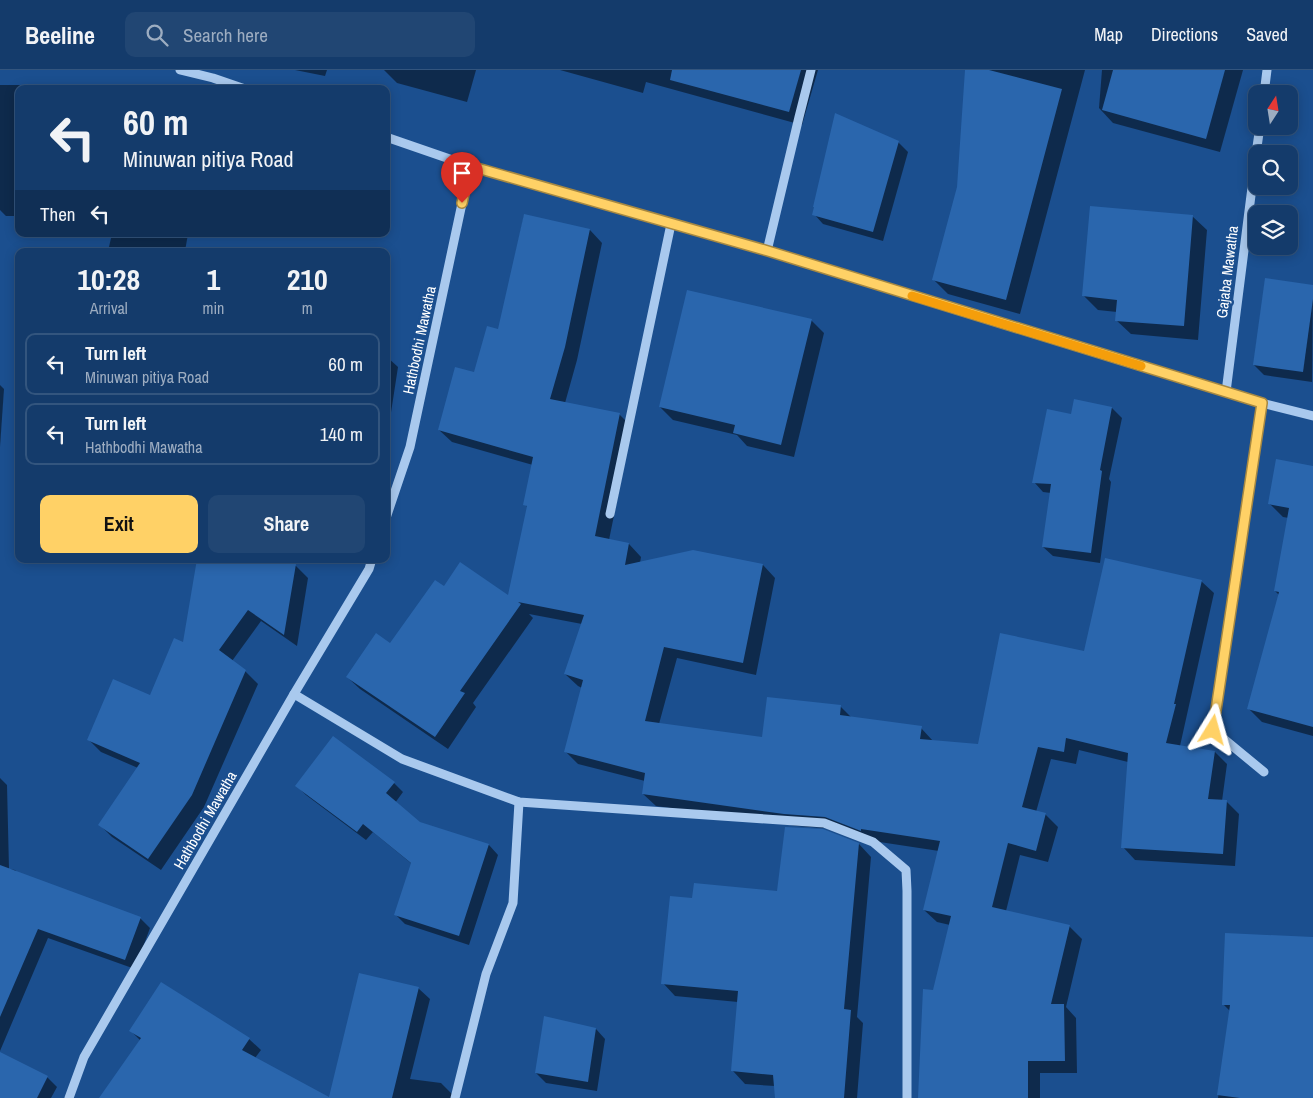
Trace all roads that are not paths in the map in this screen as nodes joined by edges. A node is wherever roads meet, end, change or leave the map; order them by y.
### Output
1 (180, 70) edge
2 (811, 70) edge
3 (1267, 70) edge
4 (233, 85) edge
5 (1265, 85) edge
6 (390, 138) edge
7 (470, 166) junction
8 (1251, 195) edge
9 (671, 224) junction
10 (768, 251) junction
11 (1226, 392) junction
12 (1262, 403) junction
13 (1313, 416) edge
14 (390, 506) edge
15 (610, 514) dead end
16 (371, 563) edge
17 (294, 694) junction
18 (1264, 772) dead end
19 (519, 802) junction
20 (69, 1098) edge
21 (455, 1098) edge
22 (907, 1098) edge

1 - 4 street
2 - 10 street
3 - 5 street
6 - 7 street
7 - 9 street
7 - 14 street, Hathbodhi Mawatha
8 - 11 street, Gajaba Mawatha
9 - 10 street
9 - 15 street
10 - 11 street
11 - 12 street
12 - 13 street
12 - 18 street
16 - 17 street, Hathbodhi Mawatha
17 - 19 street
17 - 20 street, Hathbodhi Mawatha
19 - 21 street
19 - 22 street

